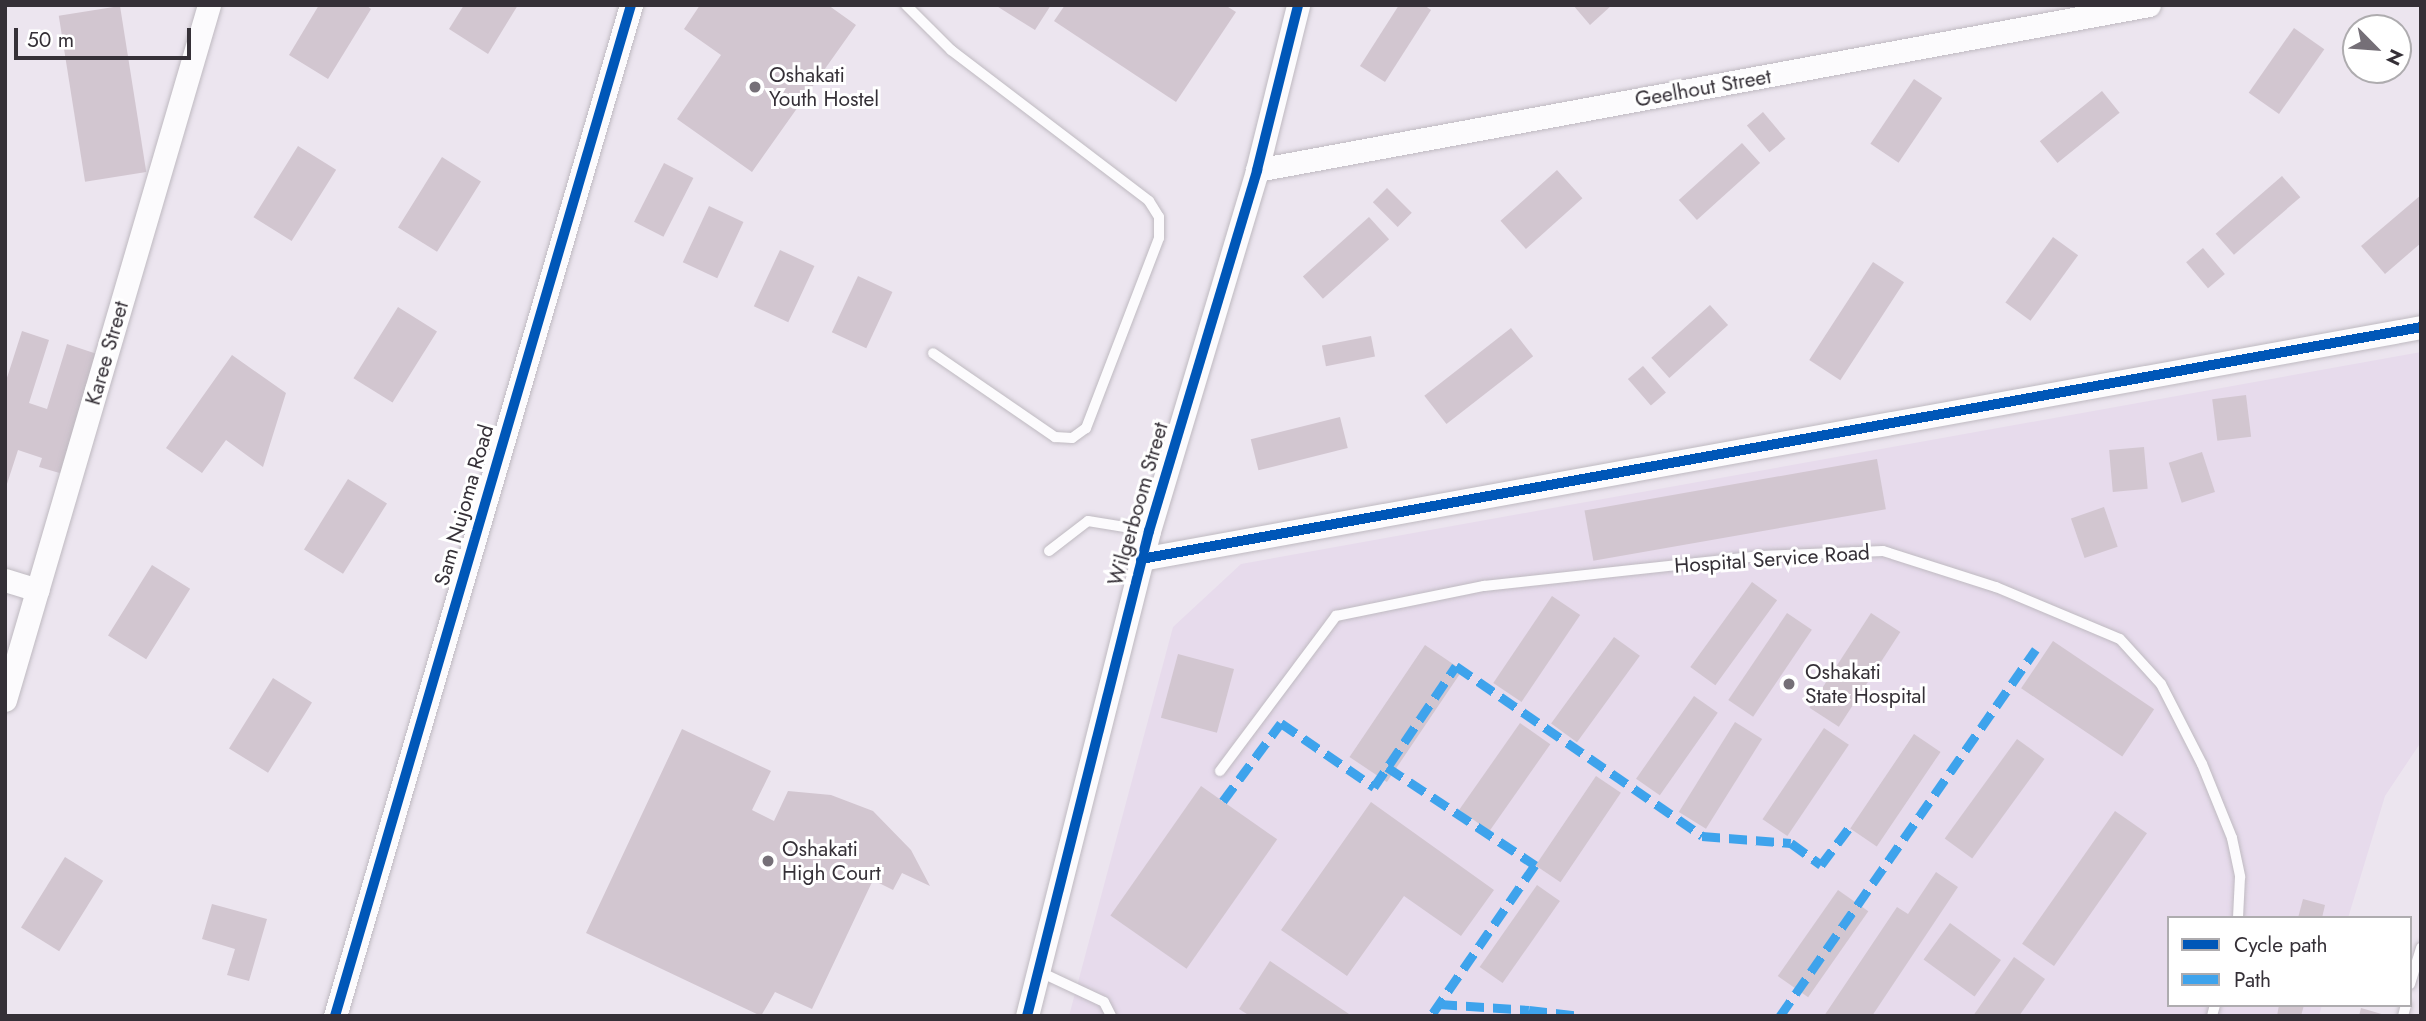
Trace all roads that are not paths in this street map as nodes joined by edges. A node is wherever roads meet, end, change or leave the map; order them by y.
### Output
1 (209, 5) edge
2 (631, 5) edge
3 (906, 5) edge
4 (1298, 5) edge
5 (2149, 5) edge
6 (1257, 170) junction
7 (2421, 327) edge
8 (933, 353) dead end
9 (1149, 531) junction
10 (1049, 551) dead end
11 (1141, 559) junction
12 (5, 580) edge
13 (37, 590) junction
14 (5, 701) edge
15 (1220, 771) dead end
16 (2238, 916) edge
17 (2421, 948) edge
18 (1038, 971) junction
19 (2412, 977) edge
20 (335, 1016) edge
21 (1027, 1016) edge
22 (1111, 1016) edge

1 - 13 street, Karee Street
2 - 20 street, Sam Nujoma Road
3 - 8 lane
4 - 6 street, Wilgerboom Street
5 - 6 street, Geelhout Street
6 - 9 street, Wilgerboom Street
7 - 11 street
9 - 10 lane
9 - 11 street, Wilgerboom Street
11 - 18 street, Wilgerboom Street
12 - 13 street
13 - 14 street, Karee Street
15 - 16 lane, Hospital Service Road
17 - 19 lane
18 - 21 street, Wilgerboom Street
18 - 22 lane

